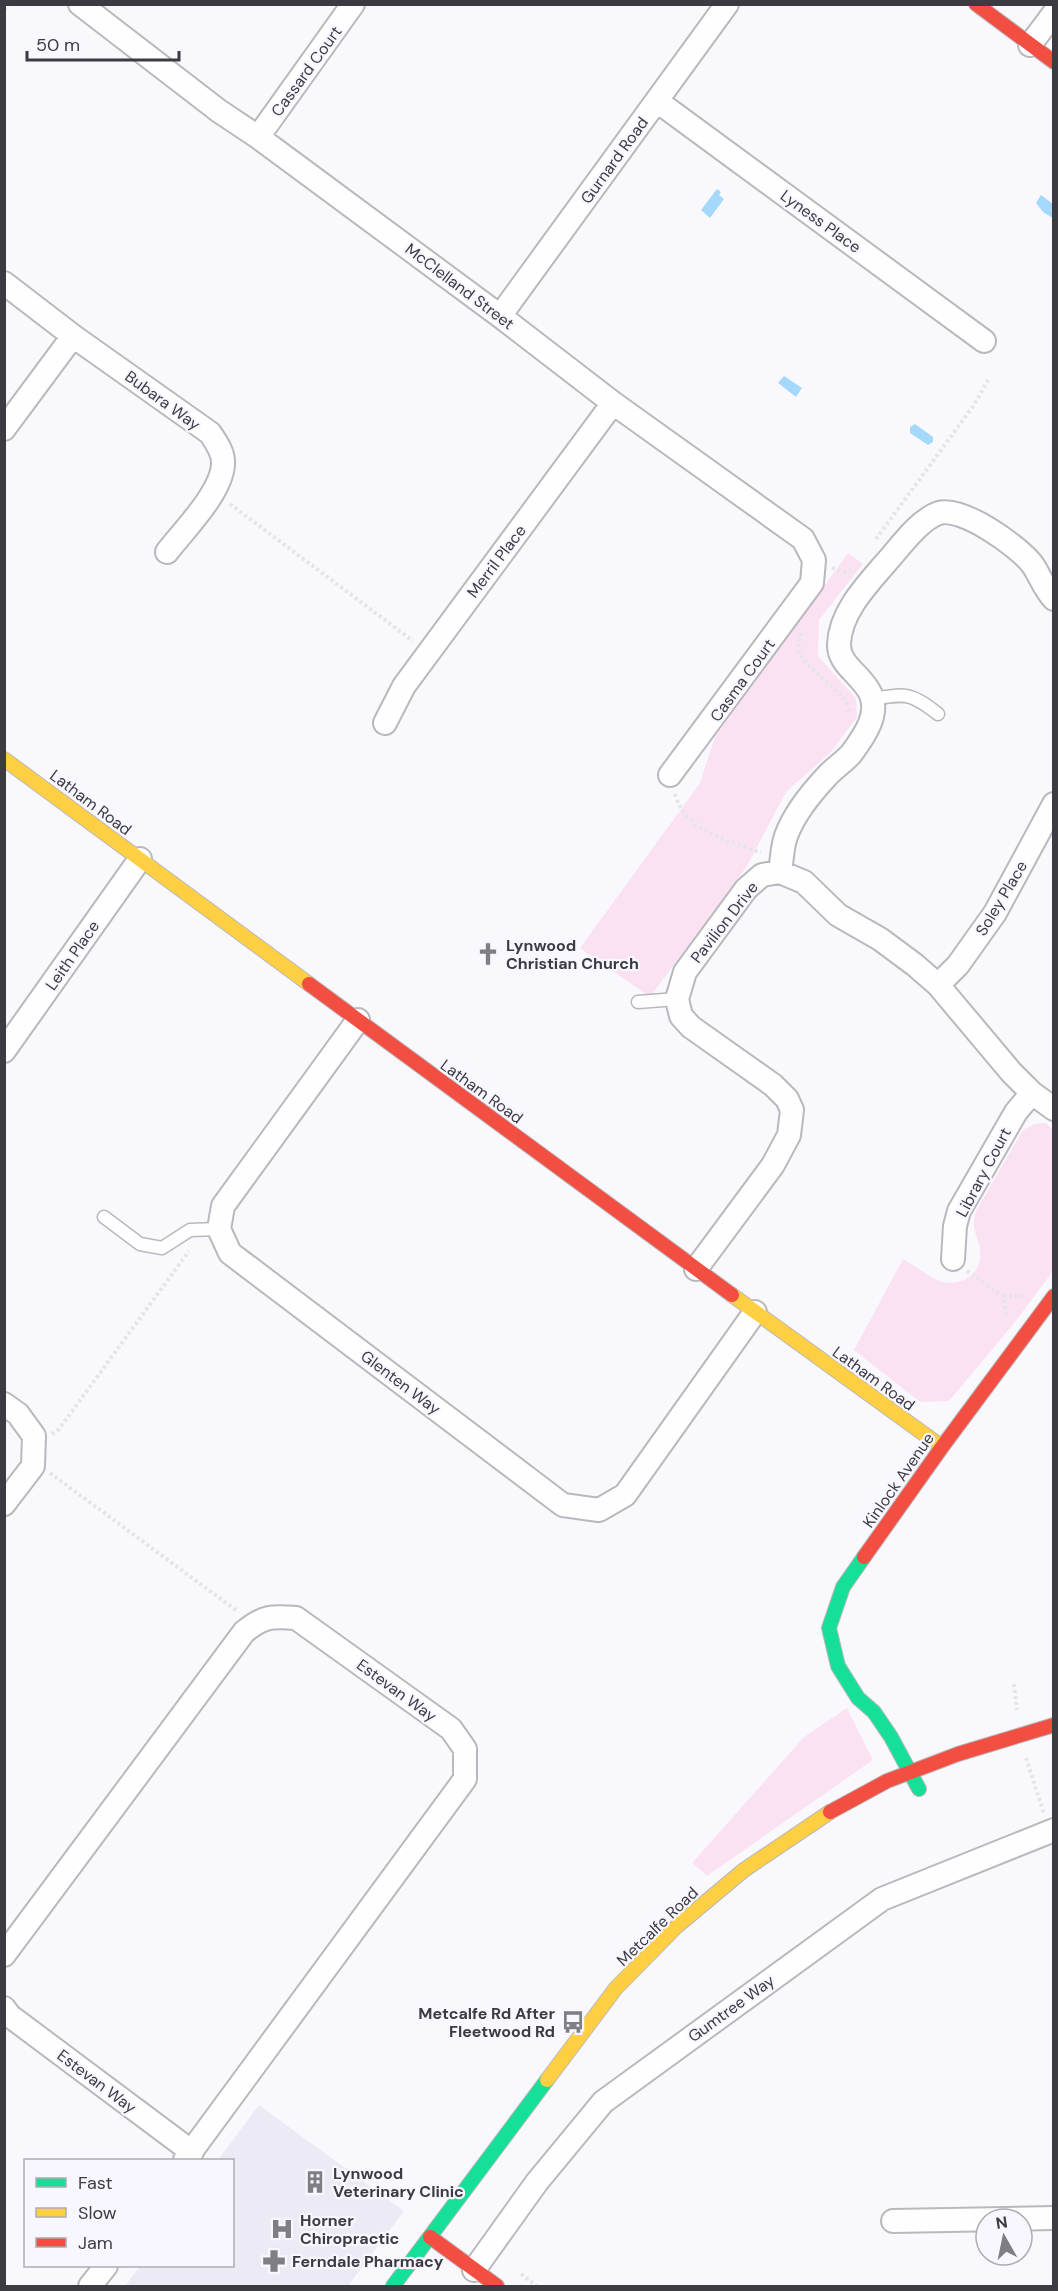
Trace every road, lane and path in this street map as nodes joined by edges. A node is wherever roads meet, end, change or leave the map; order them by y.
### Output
1 (9, 4) edge
2 (80, 4) edge
3 (353, 4) edge
4 (727, 4) edge
5 (976, 4) edge
6 (4, 10) edge
7 (1053, 13) edge
8 (1030, 45) junction
9 (1053, 62) edge
10 (657, 100) junction
11 (258, 137) junction
12 (4, 283) edge
13 (500, 316) junction
14 (73, 336) junction
15 (984, 341) dead end
16 (989, 378) dead end
17 (613, 403) junction
18 (4, 429) edge
19 (214, 491) junction
20 (874, 542) dead end
21 (167, 552) dead end
22 (854, 570) dead end
23 (813, 575) junction
24 (1053, 599) edge
25 (428, 654) junction
26 (873, 699) junction
27 (938, 714) dead end
28 (385, 723) dead end
29 (4, 759) edge
30 (670, 776) joint
31 (1053, 804) edge
32 (764, 854) dead end
33 (140, 859) junction
34 (780, 872) junction
35 (938, 985) junction
36 (677, 999) junction
37 (638, 1002) dead end
38 (358, 1020) junction
39 (4, 1051) edge
40 (1032, 1093) junction
41 (1053, 1109) edge
42 (104, 1217) dead end
43 (219, 1229) junction
44 (191, 1249) dead end
45 (953, 1259) joint
46 (696, 1269) junction
47 (1052, 1302) edge
48 (755, 1312) junction
49 (1008, 1322) dead end
50 (4, 1404) edge
51 (34, 1436) junction
52 (942, 1447) junction
53 (33, 1466) junction
54 (4, 1504) edge
55 (253, 1624) junction
56 (858, 1698) junction
57 (1053, 1725) edge
58 (866, 1726) dead end
59 (910, 1772) junction
60 (920, 1790) dead end
61 (1053, 1830) edge
62 (4, 1955) edge
63 (4, 2008) edge
64 (189, 2156) edge
65 (1053, 2218) edge
66 (893, 2221) dead end
67 (430, 2237) junction
68 (104, 2267) edge
69 (474, 2270) junction
70 (90, 2286) edge
71 (393, 2286) edge
72 (497, 2286) edge

1 - 6 path
2 - 11 street, McClelland Street
3 - 11 street, Cassard Court
4 - 10 street, Gurnard Road
5 - 8 street
7 - 8 street
8 - 9 street
10 - 13 street, Gurnard Road
10 - 15 street, Lyness Place
11 - 13 street, McClelland Street
12 - 14 street, Bubara Way
13 - 17 street, McClelland Street
14 - 18 street
14 - 19 street, Bubara Way
16 - 20 path
17 - 23 street, McClelland Street
17 - 25 street, Merril Place
19 - 21 street, Bubara Way
19 - 25 path
22 - 23 path
23 - 30 street, Casma Court
24 - 26 street
25 - 28 street, Merril Place
26 - 27 lane
26 - 34 street
29 - 33 street, Latham Road
30 - 32 path
31 - 35 street, Soley Place
33 - 38 street, Latham Road
33 - 39 street, Leith Place
34 - 35 street
34 - 36 street, Pavilion Drive
35 - 40 street
36 - 37 lane
36 - 46 street
38 - 43 street
38 - 46 street, Latham Road
40 - 41 street
40 - 45 street, Library Court
42 - 43 lane
43 - 48 street, Glenten Way
44 - 51 path
45 - 49 path
46 - 48 street, Latham Road
47 - 52 street, Kinlock Avenue
48 - 52 street, Latham Road
50 - 51 street
51 - 53 street
52 - 56 street, Kinlock Avenue
53 - 54 street
53 - 55 path
55 - 62 street
55 - 64 street, Estevan Way
56 - 58 street, Kinlock Avenue
56 - 59 street, Kinlock Avenue
57 - 59 street, Metcalfe Road
59 - 60 street, Kinlock Avenue
59 - 67 street, Metcalfe Road
61 - 69 street, Gumtree Way
63 - 64 street, Estevan Way
65 - 66 street
67 - 69 street
67 - 71 street, Metcalfe Road
68 - 70 street
69 - 72 street

